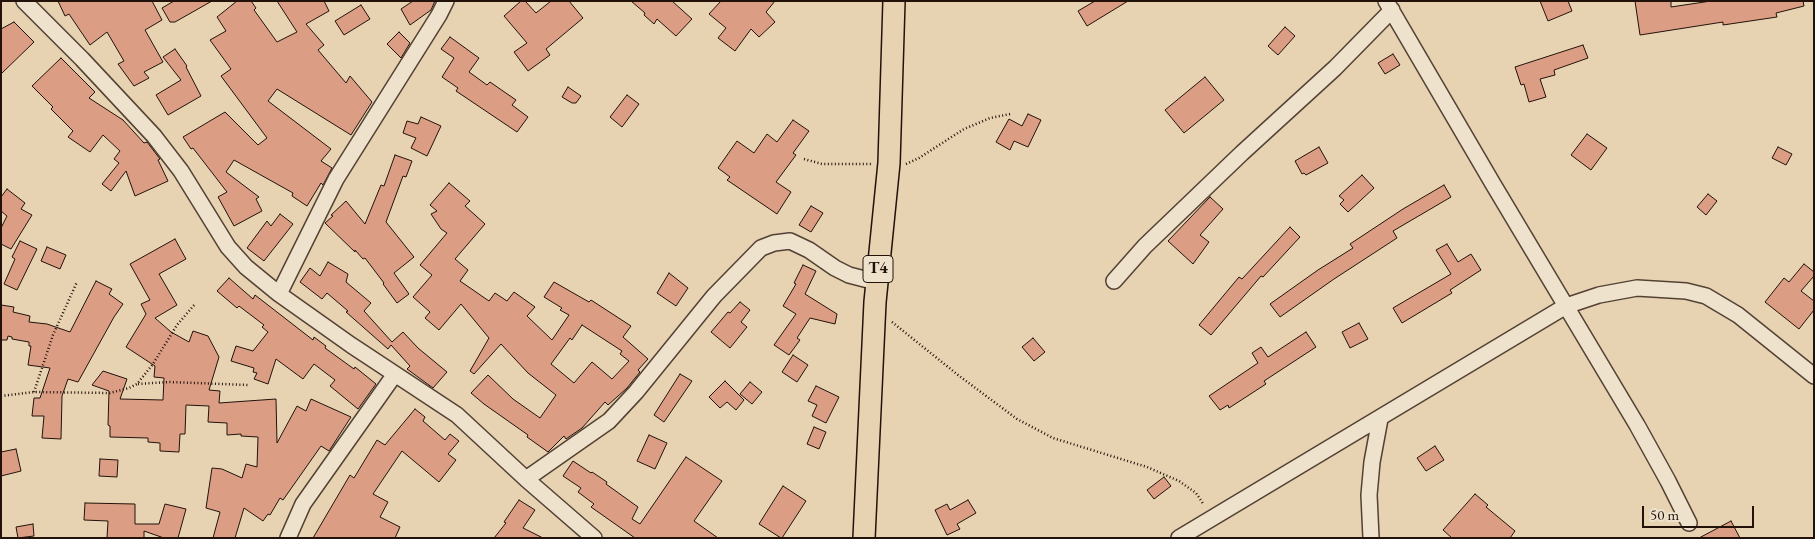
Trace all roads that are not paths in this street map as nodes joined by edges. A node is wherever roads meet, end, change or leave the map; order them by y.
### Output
1 (24, 1) edge
2 (446, 1) edge
3 (894, 1) edge
4 (1389, 6) edge
5 (1114, 280) dead end
6 (876, 292) junction
7 (279, 294) junction
8 (1566, 306) junction
9 (395, 374) junction
10 (1814, 376) edge
11 (1380, 419) junction
12 (526, 478) junction
13 (1689, 523) dead end
14 (288, 538) edge
15 (594, 538) edge
16 (864, 538) edge
17 (1180, 538) edge
18 (1370, 538) edge

1 - 7 street
2 - 7 street
3 - 6 highway, T4
4 - 5 street
4 - 8 street
6 - 12 street
6 - 16 highway, T4
7 - 9 street
8 - 10 street
8 - 11 street
8 - 13 street
9 - 12 street
9 - 14 street
11 - 17 street
11 - 18 street
12 - 15 street

